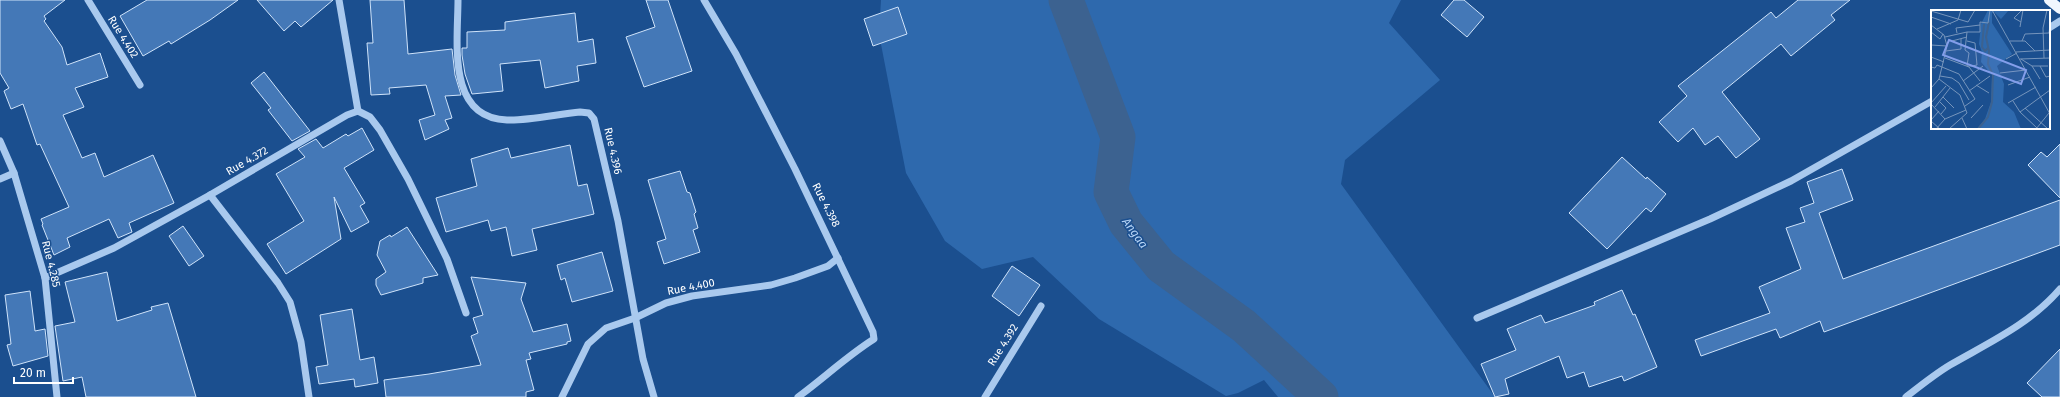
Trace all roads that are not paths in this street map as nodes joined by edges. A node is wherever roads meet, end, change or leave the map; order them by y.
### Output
1 (88, 0) edge
2 (338, 0) edge
3 (458, 0) edge
4 (704, 0) edge
5 (2048, 0) edge
6 (2060, 9) edge
7 (2060, 21) edge
8 (2050, 27) edge
9 (140, 86) dead end
10 (1931, 102) edge
11 (358, 111) junction
12 (0, 141) edge
13 (14, 173) junction
14 (0, 179) edge
15 (210, 195) junction
16 (838, 258) junction
17 (45, 278) junction
18 (2060, 289) edge
19 (1041, 306) dead end
20 (466, 313) dead end
21 (635, 318) junction
22 (1477, 318) dead end
23 (57, 397) edge
24 (309, 397) edge
25 (562, 397) edge
26 (654, 397) edge
27 (798, 397) edge
28 (984, 397) edge
29 (1906, 397) edge

1 - 9 street, Rue 4.402
2 - 11 street
3 - 21 street, Rue 4.396
4 - 16 street, Rue 4.398
5 - 6 main road
7 - 8 street
10 - 22 street
11 - 15 street, Rue 4.372
11 - 20 street
12 - 13 street, Rue 4.285
13 - 14 street
13 - 17 street, Rue 4.285
15 - 17 street, Rue 4.372
15 - 24 street
16 - 21 street, Rue 4.400
16 - 27 street, Rue 4.398
17 - 23 street, Rue 4.285
18 - 29 street
19 - 28 street, Rue 4.392
21 - 25 street, Rue 4.400
21 - 26 street, Rue 4.396

